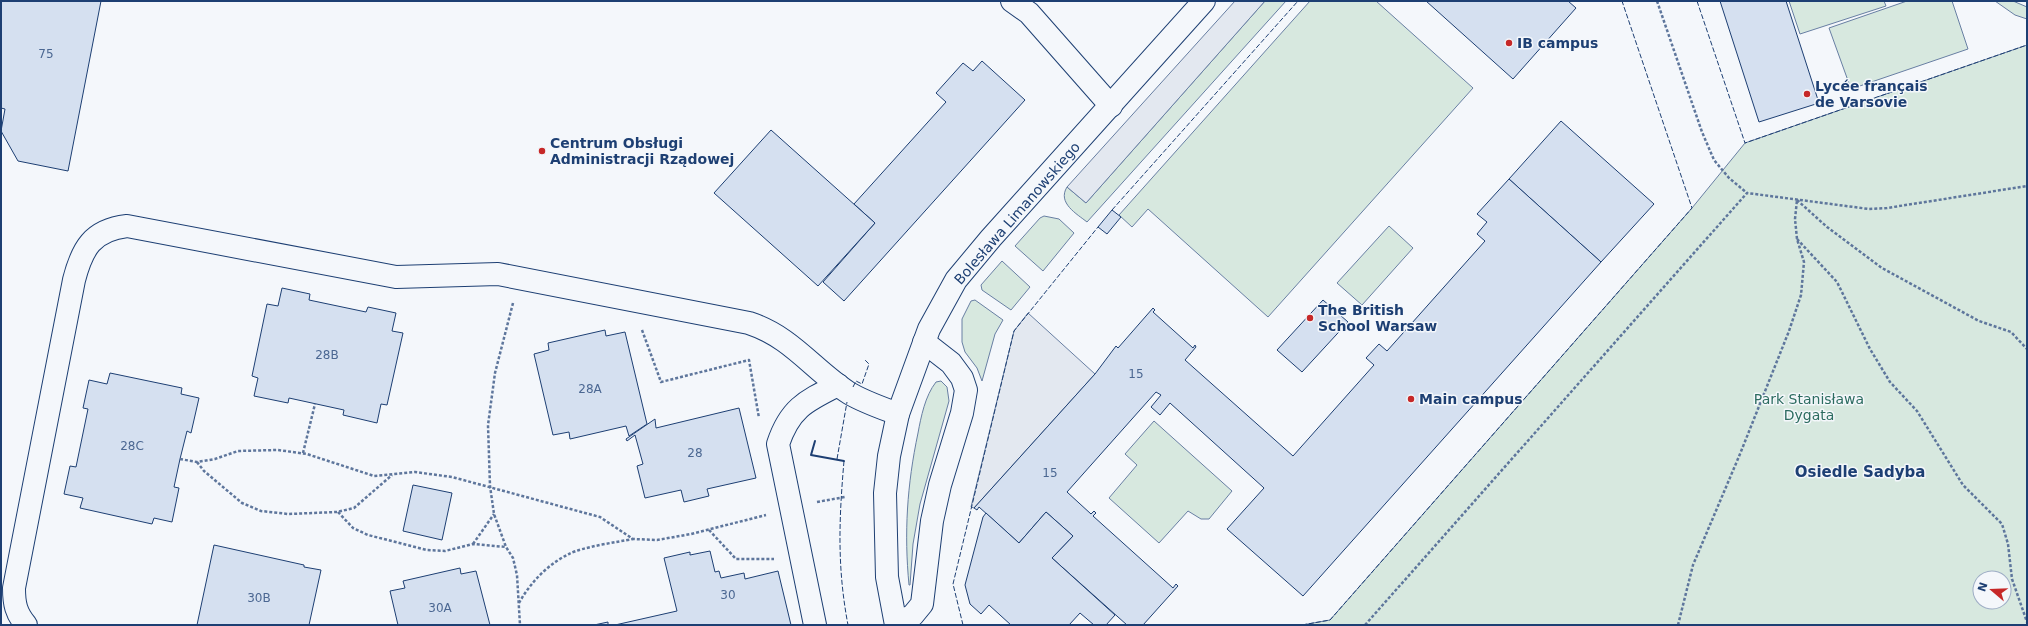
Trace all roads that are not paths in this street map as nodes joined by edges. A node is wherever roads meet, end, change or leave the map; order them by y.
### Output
1 (1012, 1) edge
2 (1204, 1) edge
3 (1111, 106) junction
4 (924, 342) junction
5 (838, 385) junction
6 (898, 414) junction
7 (26, 625) edge
8 (815, 625) edge
9 (896, 625) edge

1 - 3 street
2 - 3 street, Bolesława Limanowskiego
3 - 4 street, Bolesława Limanowskiego
4 - 6 street, Bolesława Limanowskiego
4 - 9 street
5 - 6 street
5 - 7 street
5 - 8 street
6 - 9 street, Bolesława Limanowskiego

